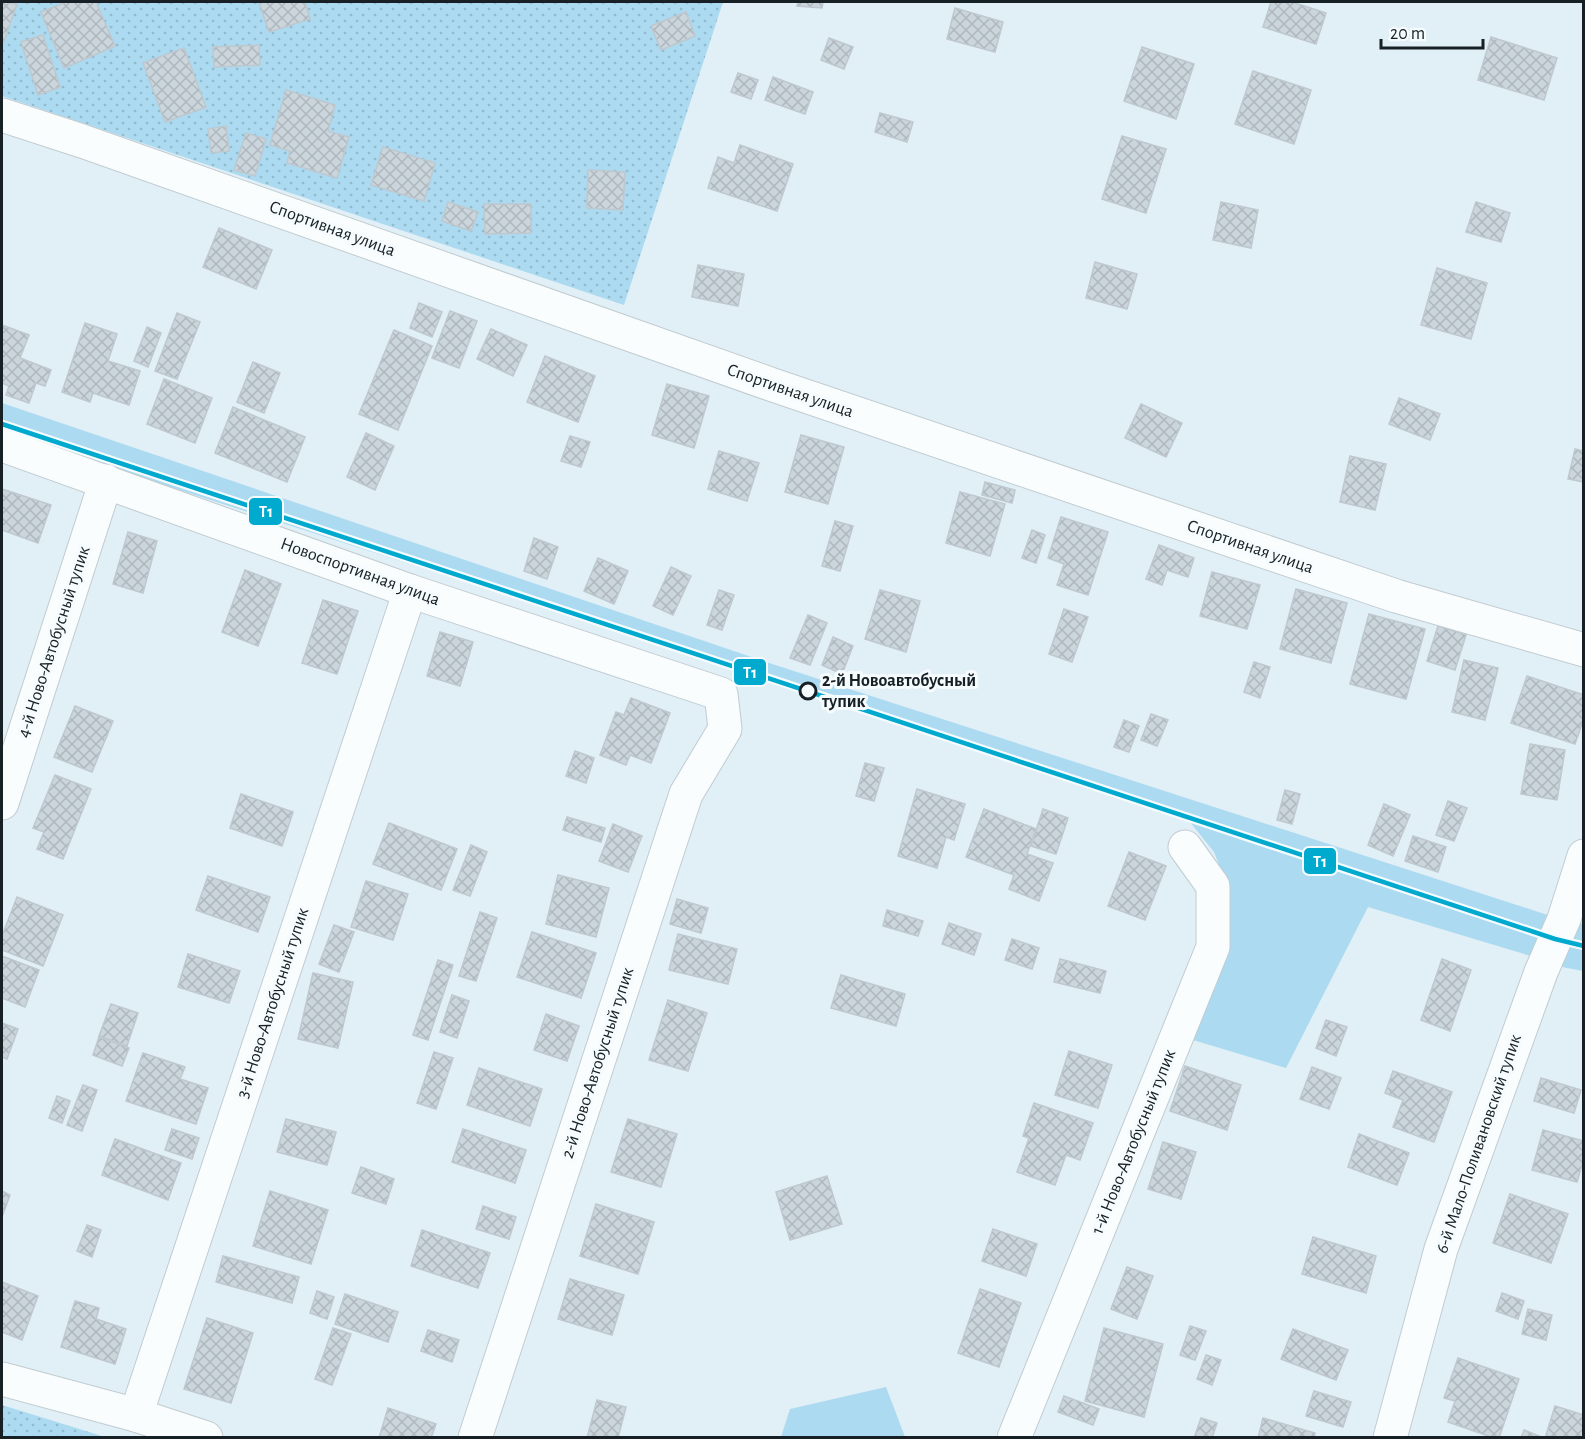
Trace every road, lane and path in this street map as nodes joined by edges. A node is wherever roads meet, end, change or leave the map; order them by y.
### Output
1 (2, 115) edge
2 (2, 445) edge
3 (106, 481) junction
4 (410, 591) junction
5 (1584, 650) edge
6 (720, 694) joint
7 (2, 803) edge
8 (1185, 847) dead end
9 (1584, 856) edge
10 (2, 1379) edge
11 (136, 1415) junction
12 (206, 1437) edge
13 (475, 1437) edge
14 (1014, 1437) edge
15 (1390, 1437) edge

1 - 5 street, Спортивная улица
2 - 3 street, Новоспортивная улица
3 - 4 street, Новоспортивная улица
3 - 7 street, 4-й Ново-Автобусный тупик
4 - 6 street, Новоспортивная улица
4 - 11 street, 3-й Ново-Автобусный тупик
6 - 13 street, 2-й Ново-Автобусный тупик
8 - 14 street, 1-й Ново-Автобусный тупик
9 - 15 street, 6-й Мало-Поливановский тупик
10 - 11 street
11 - 12 street

